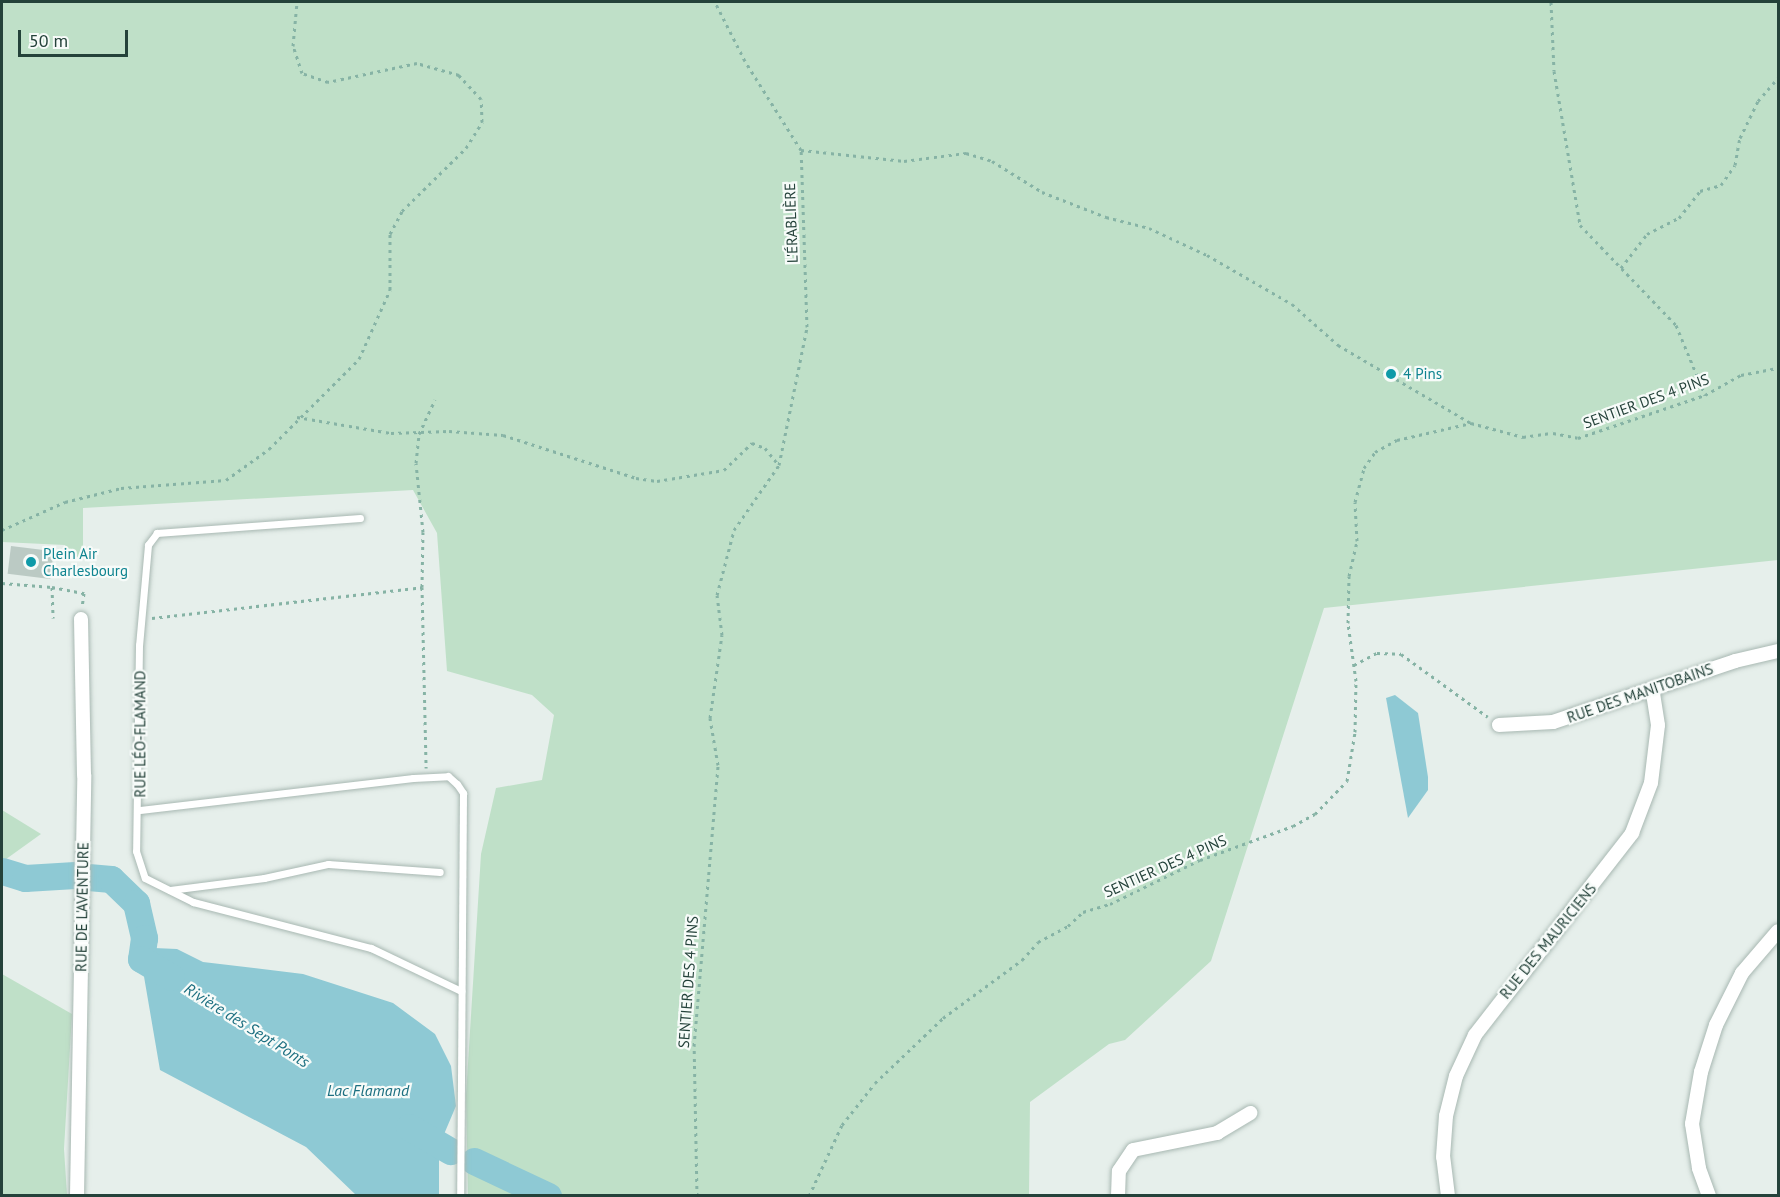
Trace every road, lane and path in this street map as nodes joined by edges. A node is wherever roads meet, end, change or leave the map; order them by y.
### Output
1 (297, 2) edge
2 (715, 2) edge
3 (1551, 2) edge
4 (1779, 78) edge
5 (801, 150) junction
6 (1620, 268) junction
7 (1779, 368) edge
8 (1705, 395) junction
9 (435, 399) dead end
10 (297, 417) junction
11 (1471, 423) junction
12 (419, 434) junction
13 (779, 465) junction
14 (360, 518) dead end
15 (2, 530) edge
16 (2, 583) edge
17 (52, 587) junction
18 (422, 587) junction
19 (84, 593) dead end
20 (141, 602) junction
21 (53, 618) dead end
22 (81, 619) dead end
23 (1779, 651) edge
24 (1354, 665) junction
25 (1652, 688) junction
26 (1499, 725) joint
27 (426, 778) junction
28 (140, 810) junction
29 (440, 872) dead end
30 (170, 890) junction
31 (1779, 932) edge
32 (461, 991) junction
33 (1250, 1113) dead end
34 (77, 1196) edge
35 (460, 1196) edge
36 (697, 1196) edge
37 (808, 1196) edge
38 (1119, 1196) edge
39 (1448, 1196) edge
40 (1709, 1196) edge

1 - 10 path
2 - 5 path
3 - 6 path
4 - 6 path
5 - 11 path
5 - 13 path, L'ÉRABLIÈRE
6 - 8 path
7 - 8 path, SENTIER DES 4 PINS
8 - 11 path, SENTIER DES 4 PINS
9 - 12 path
10 - 12 path
10 - 15 path
11 - 24 path, SENTIER DES 4 PINS
12 - 13 path
12 - 18 path
13 - 36 path, SENTIER DES 4 PINS
14 - 20 lane, RUE LÉO-FLAMAND
16 - 17 path
17 - 19 path
17 - 21 path
18 - 20 path
18 - 27 path
20 - 28 lane, RUE LÉO-FLAMAND
22 - 34 street, RUE DE L'AVENTURE
23 - 25 street, RUE DES MANITOBAINS
24 - 26 path
24 - 37 path, SENTIER DES 4 PINS
25 - 26 street, RUE DES MANITOBAINS
25 - 39 street, RUE DES MAURICIENS
27 - 28 lane, RUE LÉO-FLAMAND
27 - 32 lane, RUE LÉO-FLAMAND
28 - 30 lane
29 - 30 lane
30 - 32 lane
31 - 40 street
32 - 35 lane
33 - 38 street

